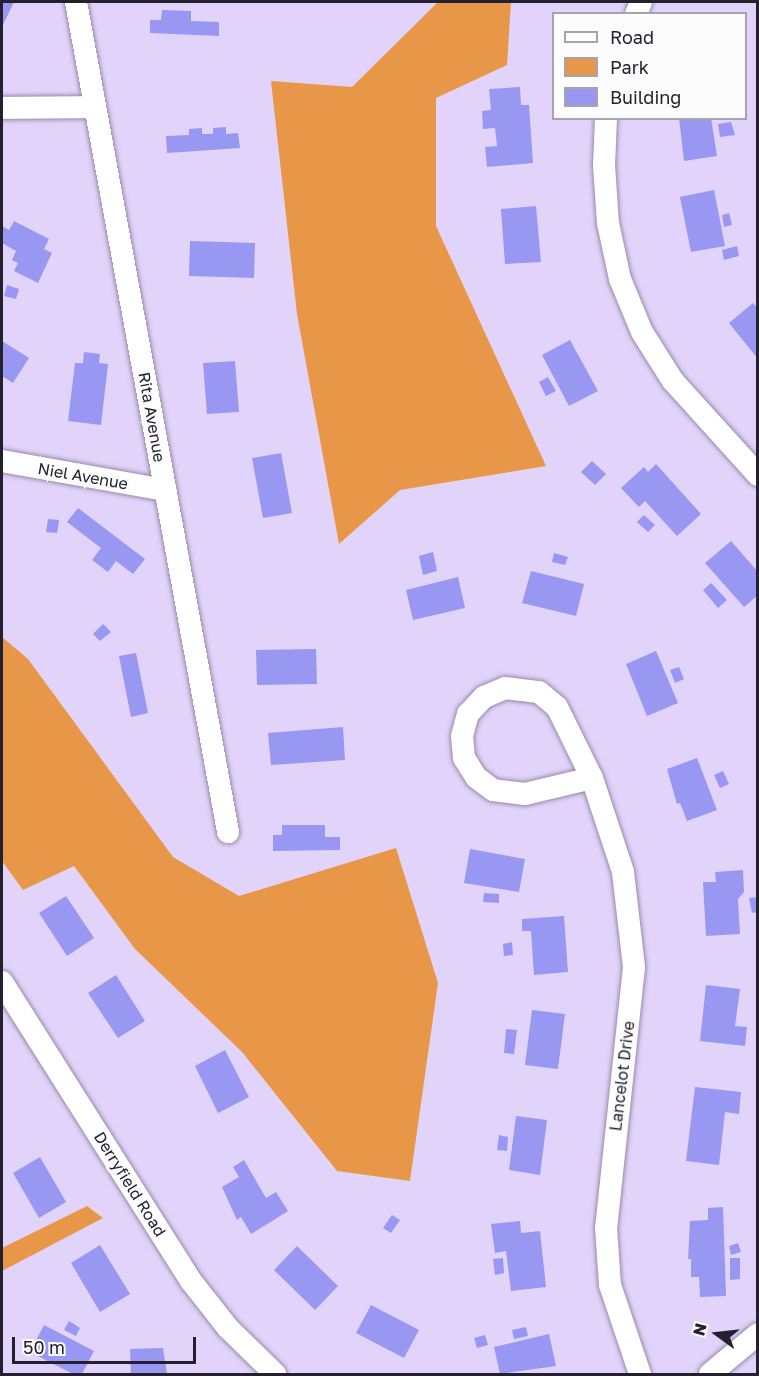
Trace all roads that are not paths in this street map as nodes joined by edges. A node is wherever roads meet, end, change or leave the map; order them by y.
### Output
1 (76, 2) edge
2 (95, 107) junction
3 (2, 108) edge
4 (606, 120) edge
5 (2, 461) edge
6 (758, 475) edge
7 (165, 490) junction
8 (592, 778) junction
9 (228, 832) dead end
10 (2, 982) edge
11 (758, 1334) edge
12 (275, 1374) edge
13 (640, 1374) edge
14 (710, 1374) edge

1 - 2 street, Rita Avenue
2 - 3 street
2 - 7 street, Rita Avenue
4 - 6 street
5 - 7 street, Niel Avenue
7 - 9 street, Rita Avenue
8 - 8 street, Lancelot Drive
8 - 13 street, Lancelot Drive
10 - 12 street, Derryfield Road
11 - 14 street

